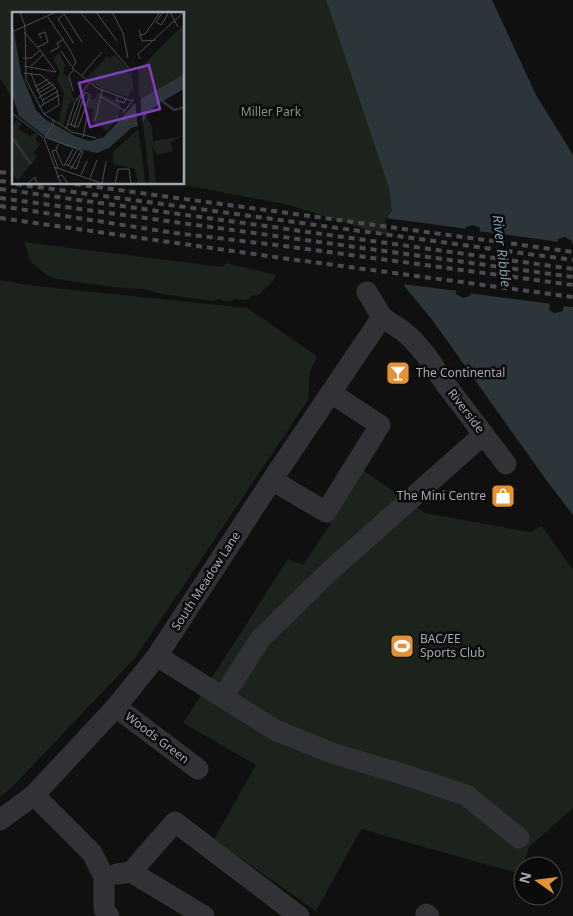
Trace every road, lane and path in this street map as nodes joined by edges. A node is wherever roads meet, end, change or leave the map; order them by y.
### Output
1 (367, 292) dead end
2 (382, 317) junction
3 (331, 393) junction
4 (484, 434) junction
5 (506, 464) dead end
6 (272, 480) junction
7 (157, 656) junction
8 (223, 696) junction
9 (116, 707) junction
10 (198, 769) dead end
11 (34, 795) junction
12 (0, 820) edge
13 (519, 838) dead end
14 (130, 872) junction
15 (104, 877) junction
16 (179, 910) edge
17 (296, 915) edge
18 (109, 916) edge
19 (204, 916) edge

1 - 2 street, Riverside
2 - 3 street, South Meadow Lane
2 - 4 street, Riverside
3 - 6 street, South Meadow Lane
3 - 6 street
4 - 5 street, Riverside
4 - 8 street
6 - 7 street, South Meadow Lane
7 - 8 street
7 - 9 street, South Meadow Lane
8 - 13 street
9 - 10 street, Woods Green
9 - 11 street, South Meadow Lane
11 - 12 street, South Meadow Lane
11 - 15 street
14 - 15 street
14 - 16 street
14 - 17 street
15 - 18 street
16 - 19 street

